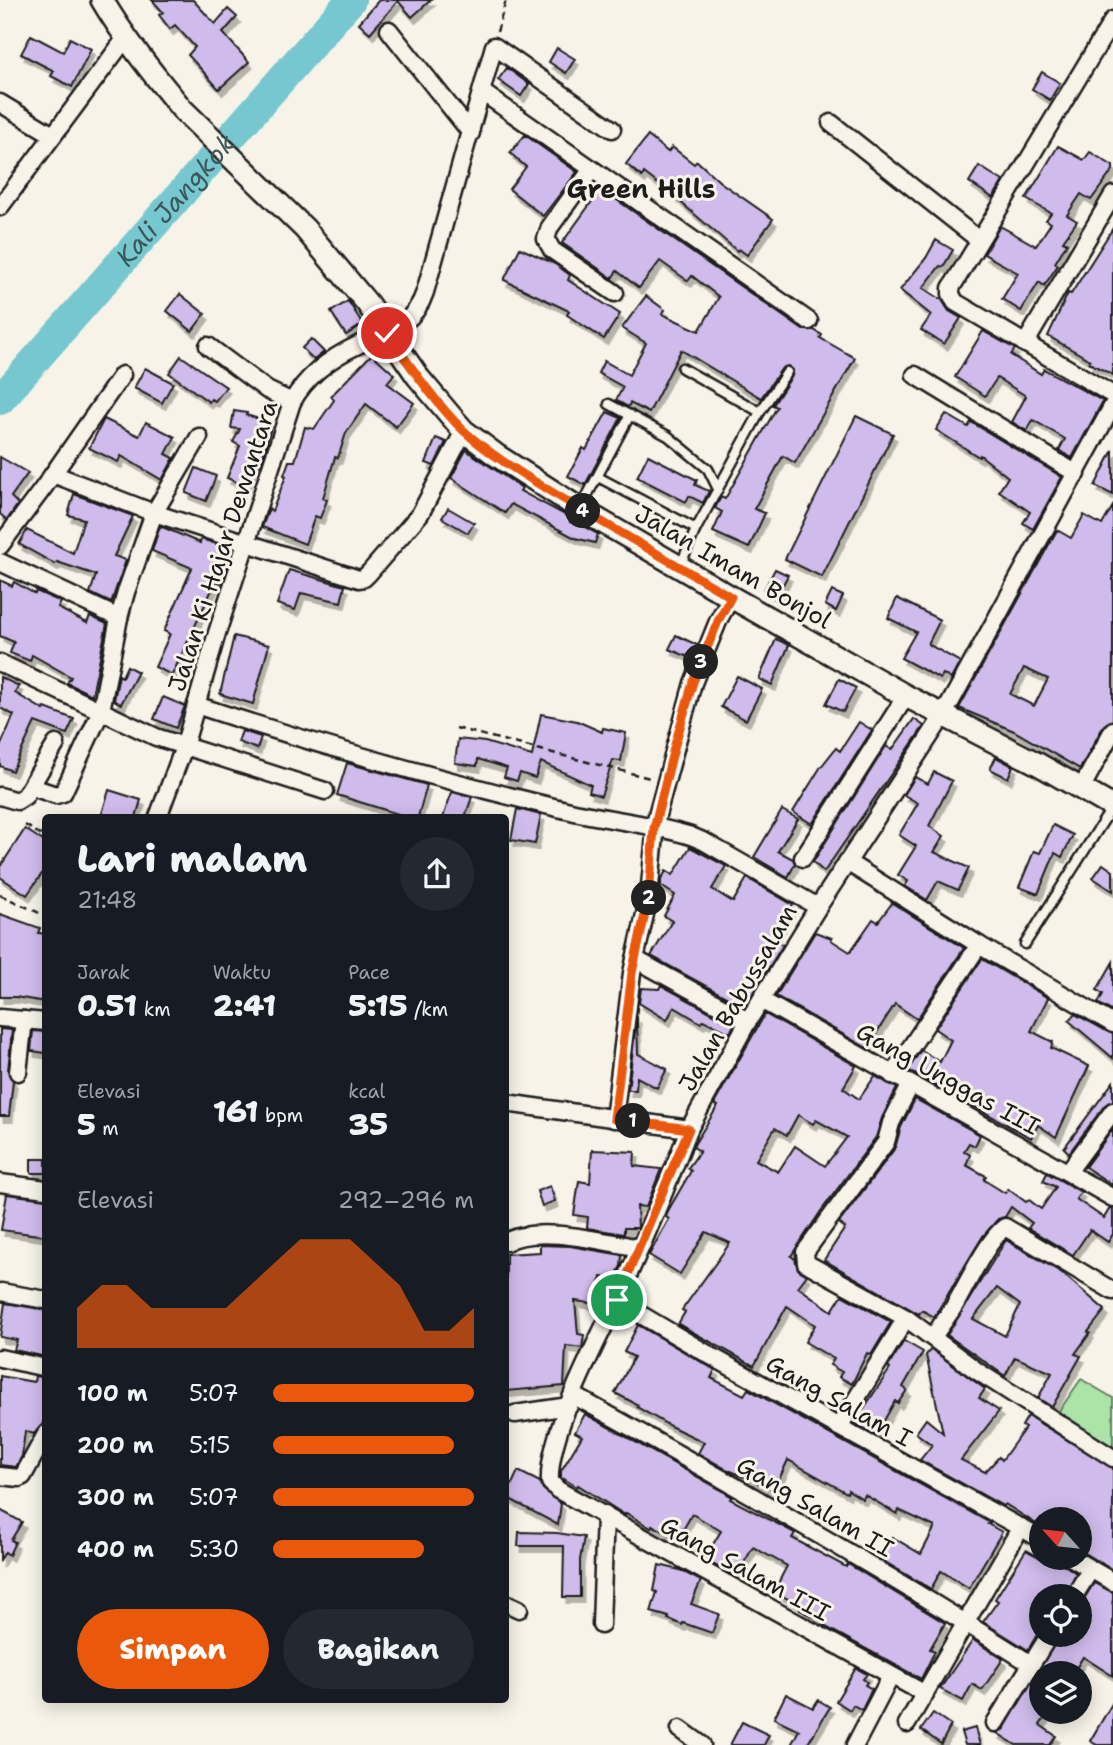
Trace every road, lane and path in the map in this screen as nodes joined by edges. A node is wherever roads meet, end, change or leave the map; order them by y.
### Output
1 (102, 0) edge
2 (506, 0) edge
3 (1113, 20) edge
4 (390, 30) dead end
5 (125, 39) junction
6 (494, 46) junction
7 (482, 92) junction
8 (0, 103) edge
9 (831, 123) dead end
10 (612, 129) dead end
11 (471, 133) junction
12 (54, 135) junction
13 (592, 169) junction
14 (1113, 195) edge
15 (0, 207) edge
16 (979, 240) junction
17 (615, 293) dead end
18 (809, 321) dead end
19 (387, 333) junction
20 (1025, 344) junction
21 (208, 346) dead end
22 (682, 368) dead end
23 (787, 372) dead end
24 (122, 375) dead end
25 (915, 375) dead end
26 (1113, 395) edge
27 (292, 402) junction
28 (609, 404) dead end
29 (1113, 405) edge
30 (760, 412) junction
31 (630, 415) junction
32 (464, 431) junction
33 (199, 437) dead end
34 (53, 474) junction
35 (1077, 474) junction
36 (598, 477) junction
37 (718, 489) junction
38 (580, 509) junction
39 (154, 513) junction
40 (696, 528) junction
41 (248, 542) junction
42 (0, 546) edge
43 (0, 562) edge
44 (680, 566) junction
45 (731, 597) junction
46 (119, 618) junction
47 (0, 663) edge
48 (906, 696) junction
49 (195, 705) junction
50 (101, 711) junction
51 (943, 716) junction
52 (456, 728) dead end
53 (1113, 730) edge
54 (55, 744) dead end
55 (184, 747) junction
56 (667, 782) junction
57 (32, 787) junction
58 (1081, 789) junction
59 (325, 791) dead end
60 (0, 796) edge
61 (1113, 806) edge
62 (159, 814) edge
63 (25, 825) dead end
64 (654, 828) junction
65 (42, 836) edge
66 (803, 858) dead end
67 (847, 862) junction
68 (0, 895) edge
69 (818, 907) junction
70 (42, 914) edge
71 (979, 944) junction
72 (1025, 944) dead end
73 (635, 959) junction
74 (761, 1000) junction
75 (0, 1018) edge
76 (24, 1020) junction
77 (748, 1021) junction
78 (42, 1022) edge
79 (1113, 1024) edge
80 (18, 1073) dead end
81 (892, 1075) junction
82 (910, 1086) junction
83 (509, 1103) edge
84 (1113, 1111) edge
85 (614, 1119) junction
86 (689, 1129) junction
87 (1068, 1172) junction
88 (0, 1183) edge
89 (42, 1188) edge
90 (1113, 1198) edge
91 (509, 1241) edge
92 (640, 1248) junction
93 (1109, 1289) edge
94 (1, 1292) edge
95 (42, 1299) edge
96 (617, 1300) junction
97 (906, 1318) junction
98 (933, 1337) junction
99 (0, 1359) edge
100 (42, 1367) edge
101 (571, 1401) junction
102 (515, 1414) dead end
103 (839, 1427) junction
104 (42, 1444) edge
105 (1113, 1458) edge
106 (0, 1476) edge
107 (549, 1478) joint
108 (605, 1515) junction
109 (1021, 1527) junction
110 (1029, 1532) edge
111 (1092, 1570) edge
112 (1113, 1582) edge
113 (965, 1622) junction
114 (601, 1625) dead end
115 (1029, 1663) edge
116 (1029, 1667) edge
117 (891, 1676) junction
118 (925, 1694) junction
119 (995, 1723) dead end
120 (907, 1724) dead end
121 (680, 1729) dead end
122 (702, 1745) edge
123 (855, 1745) edge

1 - 5 main road, Jalan Imam Bonjol
2 - 6 path
3 - 16 street
4 - 11 street
5 - 12 street
5 - 19 main road, Jalan Imam Bonjol
6 - 7 street, Jalan Ki Hajar Dewantara
6 - 10 street
7 - 11 street, Jalan Ki Hajar Dewantara
7 - 13 street
8 - 12 street
9 - 16 street
11 - 19 street, Jalan Ki Hajar Dewantara
12 - 15 street
13 - 17 street
13 - 18 street
14 - 20 street
16 - 20 street
19 - 27 street, Jalan Ki Hajar Dewantara
19 - 32 main road, Jalan Imam Bonjol
20 - 26 street
21 - 27 street
22 - 30 lane
23 - 30 lane
24 - 34 street
25 - 35 street
27 - 41 street, Jalan Ki Hajar Dewantara
28 - 31 lane
29 - 35 street, Jalan Babussalam
30 - 37 lane
31 - 36 lane
31 - 37 lane
32 - 38 main road, Jalan Imam Bonjol
32 - 41 street
33 - 39 street
34 - 39 street
34 - 42 street
35 - 51 street, Jalan Babussalam
36 - 38 lane
36 - 40 lane
37 - 40 lane
38 - 44 main road, Jalan Imam Bonjol
39 - 41 street
39 - 46 street
40 - 44 lane
41 - 49 street, Jalan Ki Hajar Dewantara
43 - 46 street
44 - 45 main road, Jalan Imam Bonjol
45 - 48 main road, Jalan Imam Bonjol
45 - 56 street
46 - 50 street
47 - 50 street
48 - 51 main road, Jalan Imam Bonjol
48 - 66 street
49 - 55 street, Jalan Ki Hajar Dewantara
49 - 64 street
50 - 55 street
50 - 57 street
51 - 58 main road, Jalan Imam Bonjol
51 - 67 street, Jalan Babussalam
52 - 56 path
53 - 58 street
54 - 57 street
55 - 59 street
55 - 62 street, Jalan Ki Hajar Dewantara
56 - 64 street
57 - 60 street
58 - 61 main road, Jalan Imam Bonjol
61 - 72 lane
63 - 65 path
64 - 69 street
64 - 73 street
67 - 69 street, Jalan Babussalam
67 - 71 street
68 - 70 path
69 - 74 street, Jalan Babussalam
71 - 79 street
71 - 81 street
73 - 77 street
73 - 85 street
74 - 77 street, Jalan Babussalam
74 - 81 street, Gang Unggas III
75 - 76 street
76 - 78 street
76 - 80 street
77 - 86 street, Jalan Babussalam
81 - 82 street, Gang Unggas III
82 - 87 street, Gang Unggas III
82 - 97 street
83 - 85 street
84 - 87 street
85 - 86 street
86 - 92 street, Jalan Babussalam
87 - 90 street, Gang Unggas III
88 - 89 street
91 - 92 street
92 - 96 street, Jalan Babussalam
93 - 98 street
94 - 95 street
96 - 101 street, Jalan Babussalam
96 - 103 street, Gang Salam I
97 - 98 street
97 - 103 street
98 - 105 street
99 - 100 street
101 - 102 street
101 - 107 street, Jalan Babussalam
101 - 113 street, Gang Salam II
103 - 109 street, Gang Salam I
104 - 106 street
107 - 108 street, Gang Salam III
108 - 114 street
108 - 117 street, Gang Salam III
109 - 110 street, Gang Salam I
109 - 113 street
111 - 112 street
113 - 115 street, Gang Salam II
113 - 118 street
116 - 119 street
117 - 118 street, Gang Salam III
117 - 123 street
118 - 120 street
121 - 122 street

